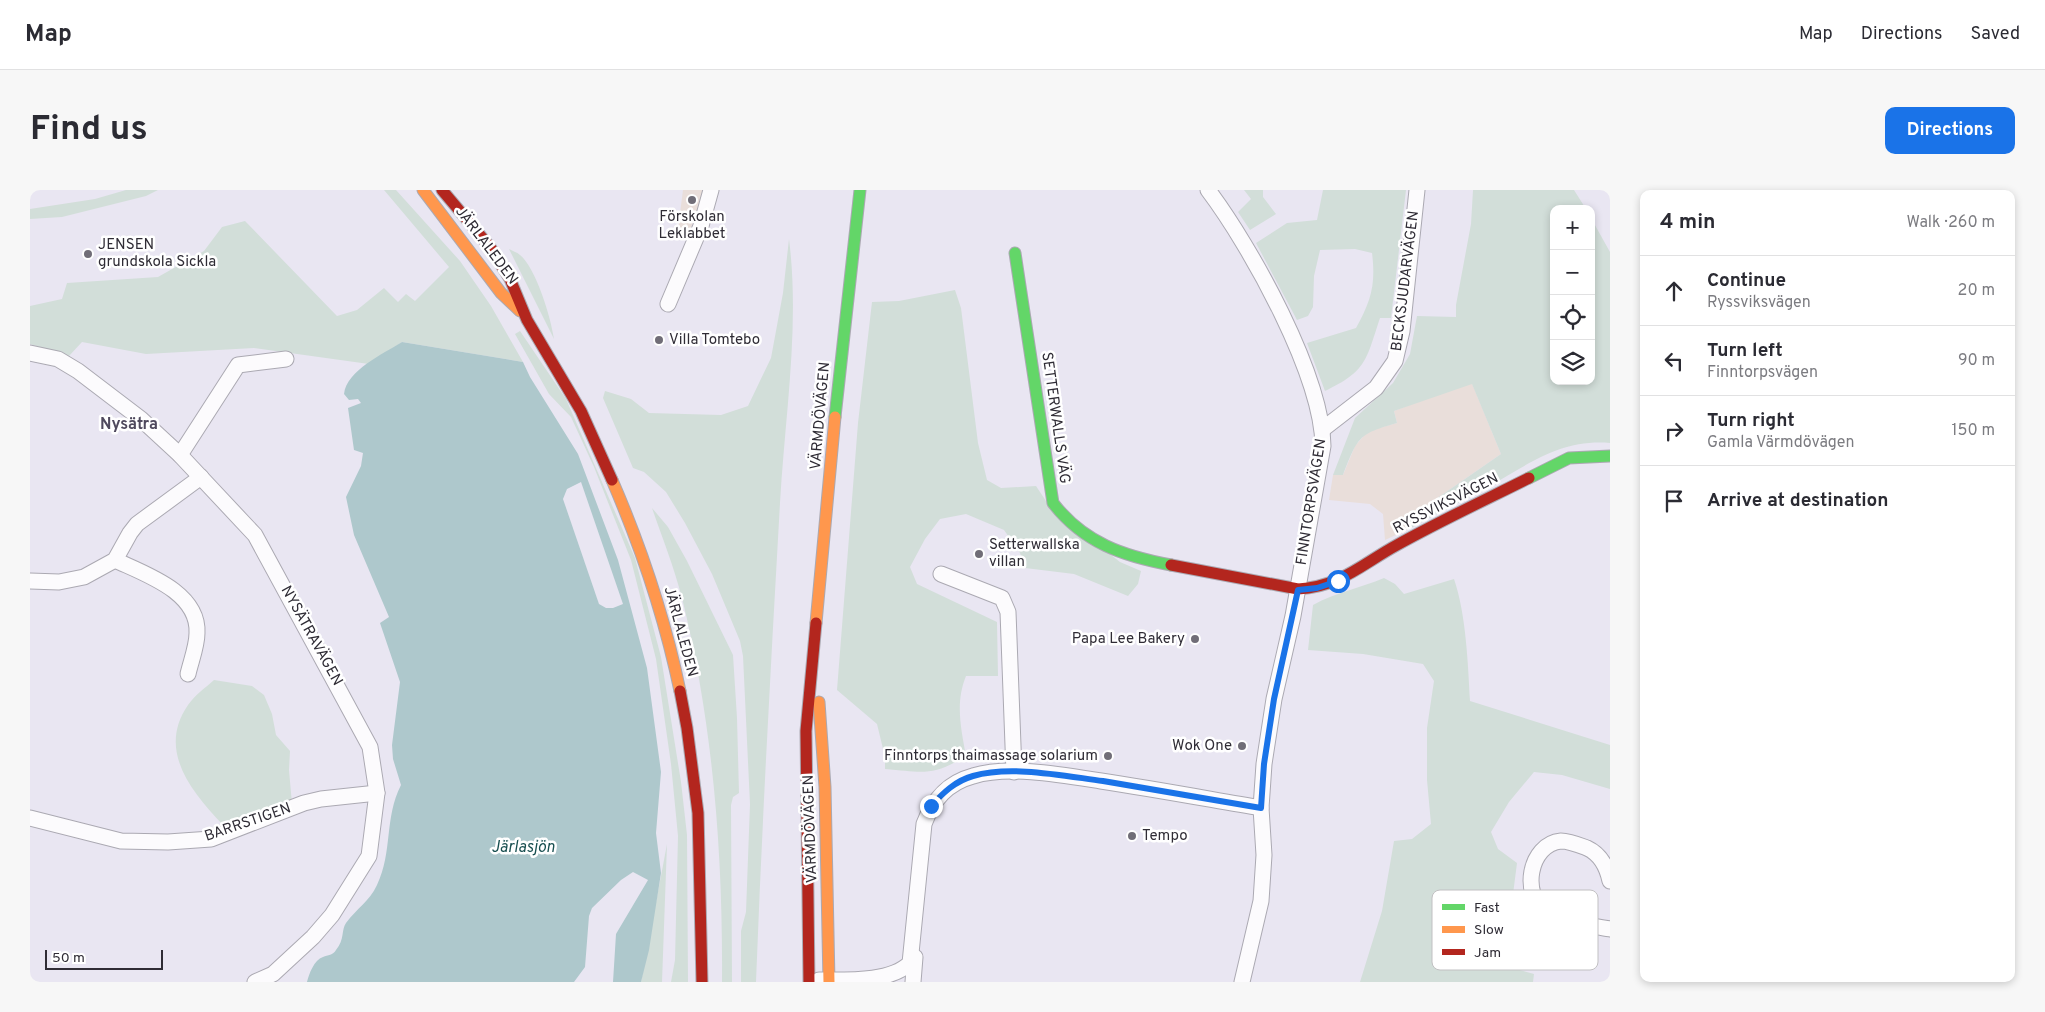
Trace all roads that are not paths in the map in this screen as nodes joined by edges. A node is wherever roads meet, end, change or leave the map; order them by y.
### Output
1 (423, 190) edge
2 (442, 190) edge
3 (711, 190) edge
4 (860, 190) edge
5 (1208, 190) edge
6 (1417, 190) edge
7 (1015, 253) dead end
8 (668, 304) dead end
9 (526, 318) junction
10 (30, 353) edge
11 (286, 359) dead end
12 (1323, 429) junction
13 (180, 455) junction
14 (1610, 456) edge
15 (201, 477) junction
16 (115, 560) junction
17 (941, 574) dead end
18 (30, 581) edge
19 (1298, 590) junction
20 (814, 645) junction
21 (188, 674) dead end
22 (1014, 772) junction
23 (377, 793) junction
24 (1261, 808) junction
25 (30, 818) edge
26 (1610, 881) edge
27 (1531, 890) edge
28 (916, 911) junction
29 (809, 981) edge
30 (829, 981) edge
31 (255, 982) edge
32 (702, 982) edge
33 (913, 982) edge
34 (1242, 982) edge

1 - 9 main road, JÄRLALEDEN
2 - 9 main road, JÄRLALEDEN
3 - 8 street
4 - 20 main road, VÄRMDÖVÄGEN
5 - 12 street, FINNTORPSVÄGEN
6 - 12 street, BECKSJUDARVÄGEN
7 - 19 main road, SETTERWALLS VÄG
9 - 32 main road, JÄRLALEDEN
10 - 13 street, NYSÄTRAVÄGEN
11 - 13 street
12 - 19 street, FINNTORPSVÄGEN
13 - 15 street, NYSÄTRAVÄGEN
14 - 19 main road, RYSSVIKSVÄGEN
15 - 16 street
15 - 23 street, NYSÄTRAVÄGEN
16 - 18 street
16 - 21 street
17 - 22 street
19 - 24 street, FINNTORPSVÄGEN
20 - 29 main road, VÄRMDÖVÄGEN
20 - 30 main road, VÄRMDÖVÄGEN
22 - 24 street
22 - 28 street
23 - 25 street, BARRSTIGEN
23 - 31 street, NYSÄTRAVÄGEN
24 - 34 street, FINNTORPSVÄGEN
26 - 27 street
28 - 30 street
28 - 33 street
29 - 30 street

